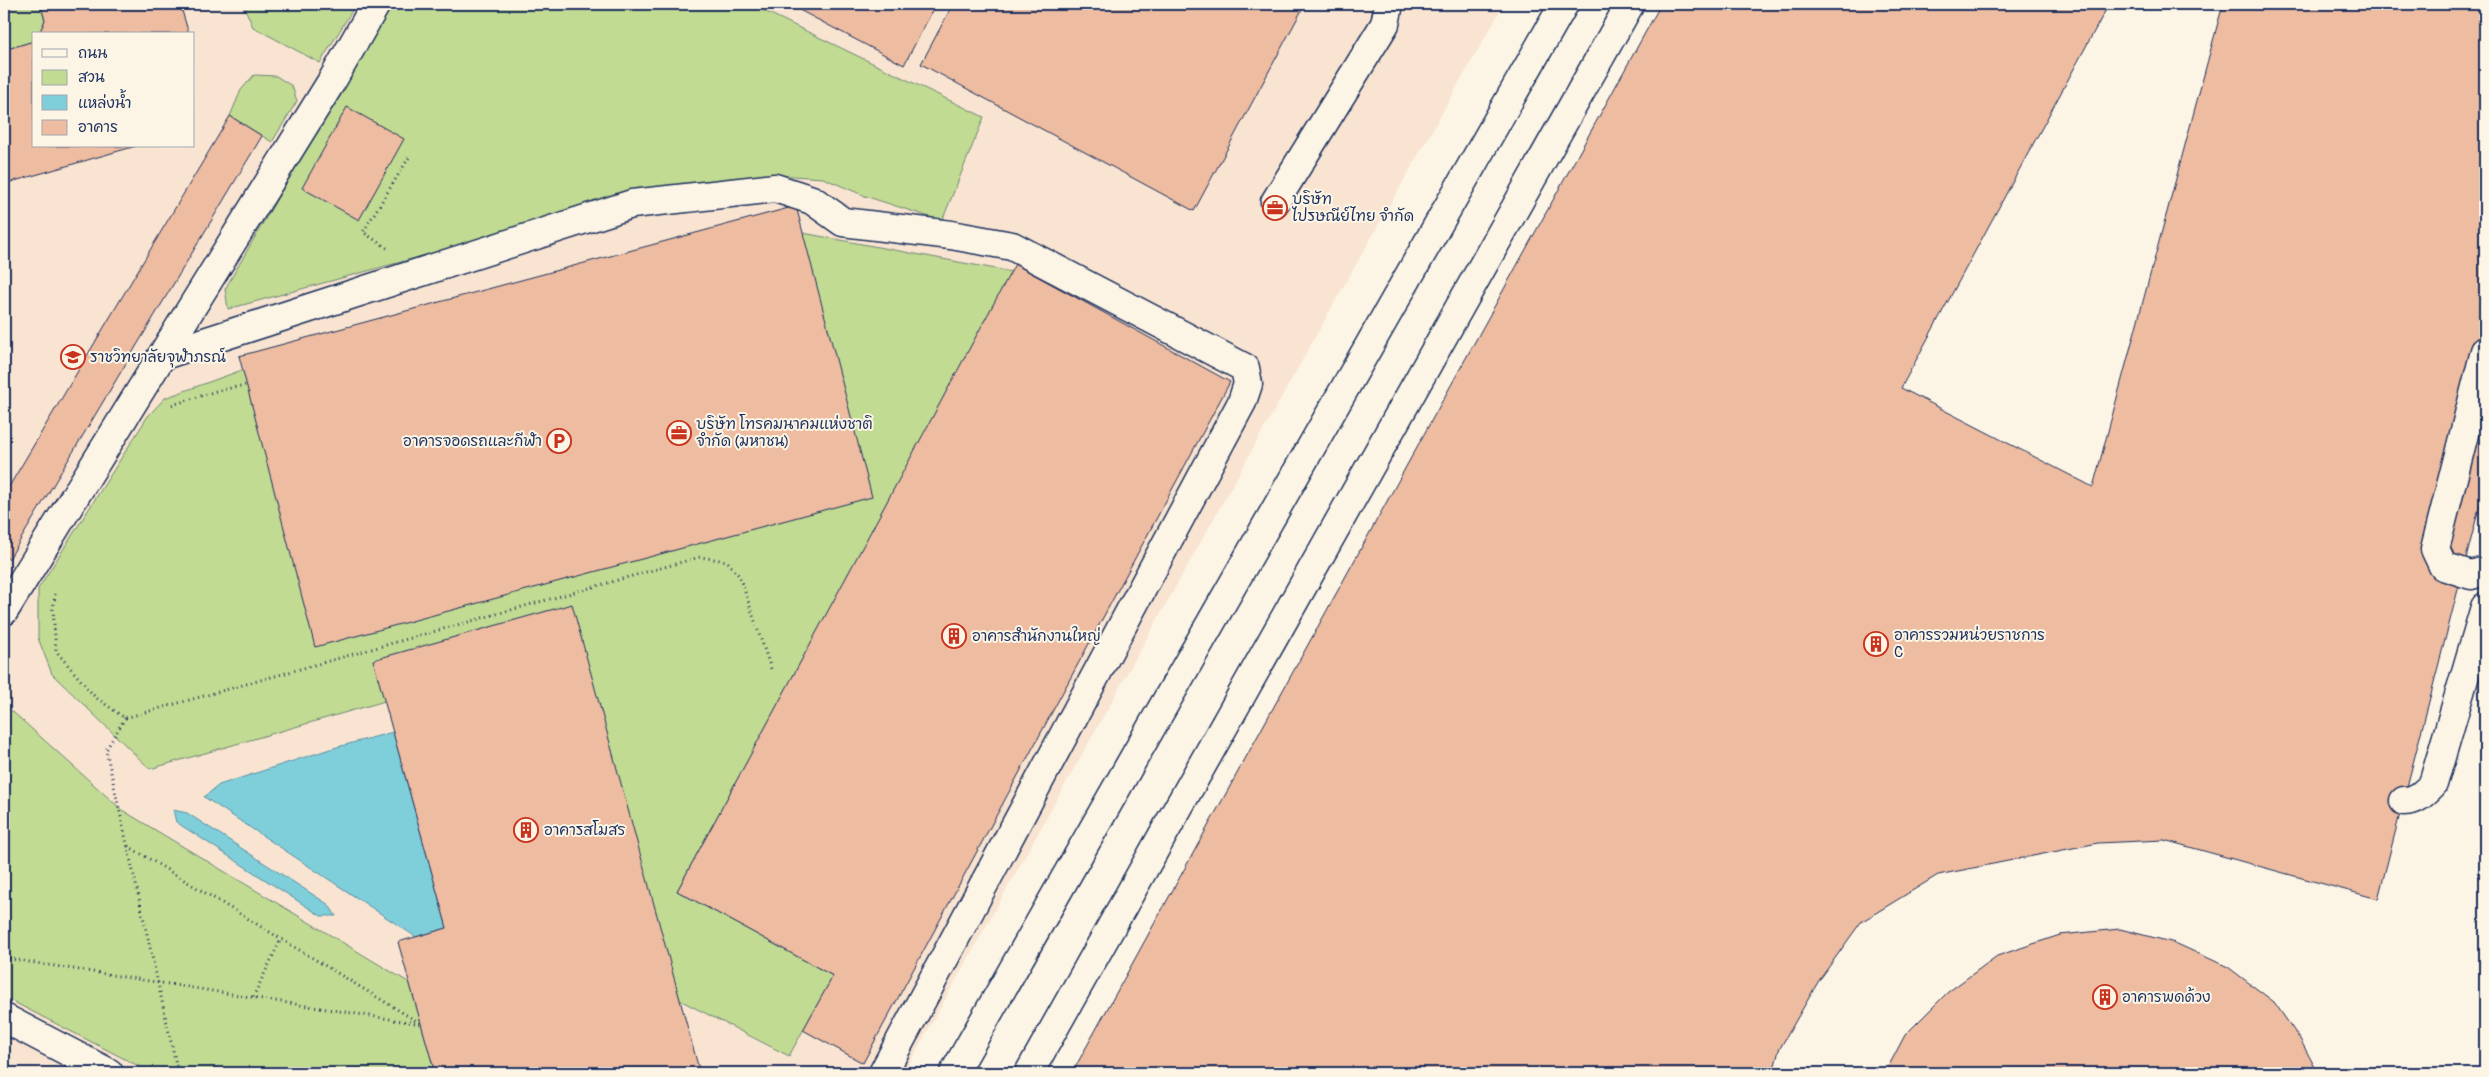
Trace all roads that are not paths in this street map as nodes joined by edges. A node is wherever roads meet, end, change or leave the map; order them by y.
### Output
1 (376, 4) edge
2 (1389, 4) edge
3 (1564, 4) edge
4 (1630, 4) edge
5 (1275, 202) dead end
6 (2485, 351) edge
7 (164, 354) junction
8 (2485, 571) edge
9 (2485, 608) edge
10 (4, 611) edge
11 (2404, 801) dead end
12 (4, 1018) edge
13 (109, 1073) edge
14 (883, 1073) edge
15 (954, 1073) edge
16 (1029, 1073) edge

1 - 7 street
2 - 5 street
3 - 15 street
4 - 16 street
6 - 8 street
7 - 10 street
7 - 14 street
9 - 11 street
12 - 13 street

